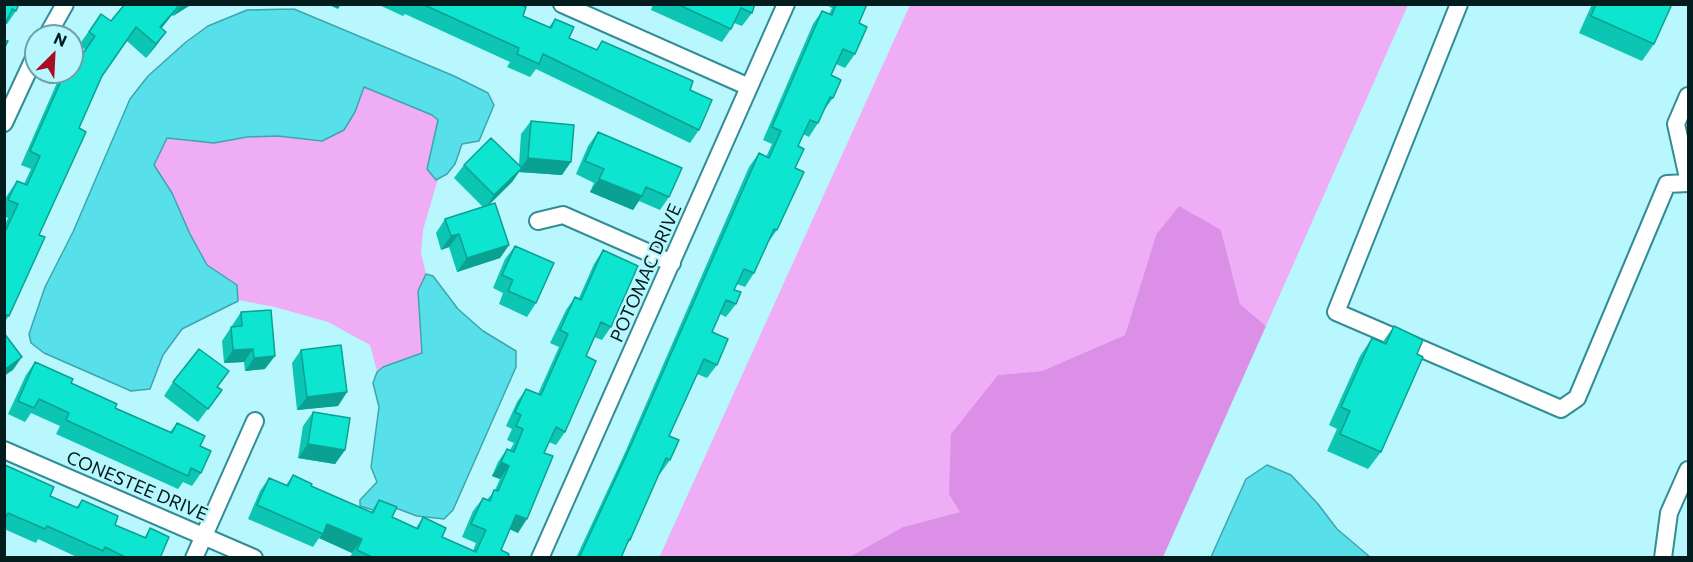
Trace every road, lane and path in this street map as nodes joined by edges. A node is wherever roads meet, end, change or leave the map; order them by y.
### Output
1 (65, 4) edge
2 (562, 4) edge
3 (786, 4) edge
4 (1459, 4) edge
5 (54, 24) edge
6 (24, 80) edge
7 (749, 87) junction
8 (1689, 96) edge
9 (4, 123) edge
10 (1689, 178) edge
11 (1689, 183) edge
12 (538, 221) dead end
13 (672, 263) junction
14 (255, 421) dead end
15 (4, 450) edge
16 (1689, 470) edge
17 (203, 536) junction
18 (194, 558) edge
19 (254, 558) edge
20 (540, 558) edge
21 (1664, 558) edge

1 - 5 street
2 - 7 street
3 - 7 street, POTOMAC DRIVE
4 - 11 street
6 - 9 street
7 - 13 street, POTOMAC DRIVE
8 - 10 street
12 - 13 street
13 - 20 street, POTOMAC DRIVE
14 - 17 street
15 - 17 street, CONESTEE DRIVE
16 - 21 street
17 - 18 street
17 - 19 street, CONESTEE DRIVE

